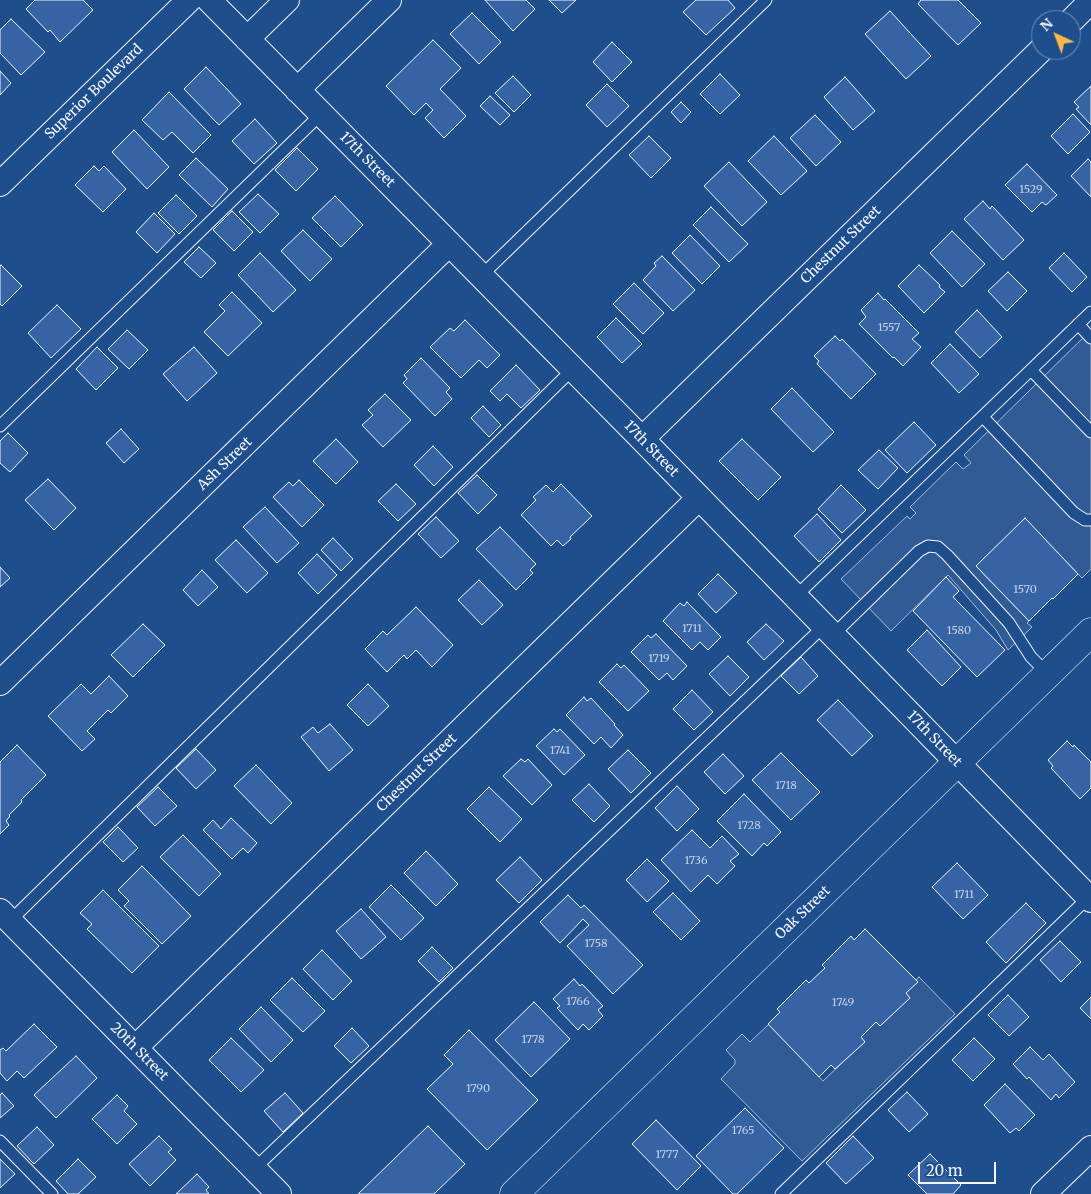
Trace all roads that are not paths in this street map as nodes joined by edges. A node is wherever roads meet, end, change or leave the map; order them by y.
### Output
1 (189, 0) edge
2 (208, 0) edge
3 (287, 0) edge
4 (389, 0) edge
5 (766, 0) edge
6 (1091, 1) edge
7 (1081, 11) edge
8 (247, 39) junction
9 (1031, 60) edge
10 (297, 90) junction
11 (321, 114) junction
12 (0, 184) edge
13 (449, 244) junction
14 (481, 276) junction
15 (1091, 312) edge
16 (1078, 324) junction
17 (1091, 338) edge
18 (573, 369) junction
19 (1031, 370) junction
20 (983, 417) junction
21 (0, 426) edge
22 (1091, 432) edge
23 (642, 439) junction
24 (699, 498) junction
25 (1091, 520) edge
26 (795, 597) junction
27 (828, 631) junction
28 (1091, 632) edge
29 (1048, 674) junction
30 (0, 683) edge
31 (957, 763) junction
32 (1090, 898) edge
33 (5, 916) edge
34 (135, 1048) junction
35 (0, 1141) edge
36 (1091, 1148) edge
37 (254, 1169) junction
38 (52, 1194) edge
39 (279, 1194) edge
40 (514, 1194) edge
41 (781, 1194) edge
42 (1044, 1194) edge

1 - 12 street, Superior Boulevard
2 - 8 street, 17th Street
3 - 8 street
4 - 10 street
5 - 14 lane
6 - 7 street
8 - 10 street, 17th Street
9 - 23 street, Chestnut Street
10 - 11 street, 17th Street
11 - 13 street, 17th Street
11 - 21 lane
13 - 14 street, 17th Street
13 - 30 street, Ash Street
14 - 18 street, 17th Street
15 - 16 lane
16 - 17 lane
16 - 19 lane
18 - 23 street, 17th Street
18 - 33 lane
19 - 20 lane
19 - 22 lane
20 - 25 lane
20 - 26 lane
23 - 24 street, 17th Street
24 - 26 street, 17th Street
24 - 34 street, Chestnut Street
26 - 27 street, 17th Street
27 - 29 lane
27 - 31 street, 17th Street
27 - 37 lane
28 - 29 street, Oak Street
29 - 31 street, Oak Street
31 - 32 street, 17th Street
31 - 40 street, Oak Street
32 - 41 lane
33 - 34 street, 20th Street
34 - 37 street, 20th Street
35 - 38 lane
36 - 42 street
37 - 39 street, 20th Street

